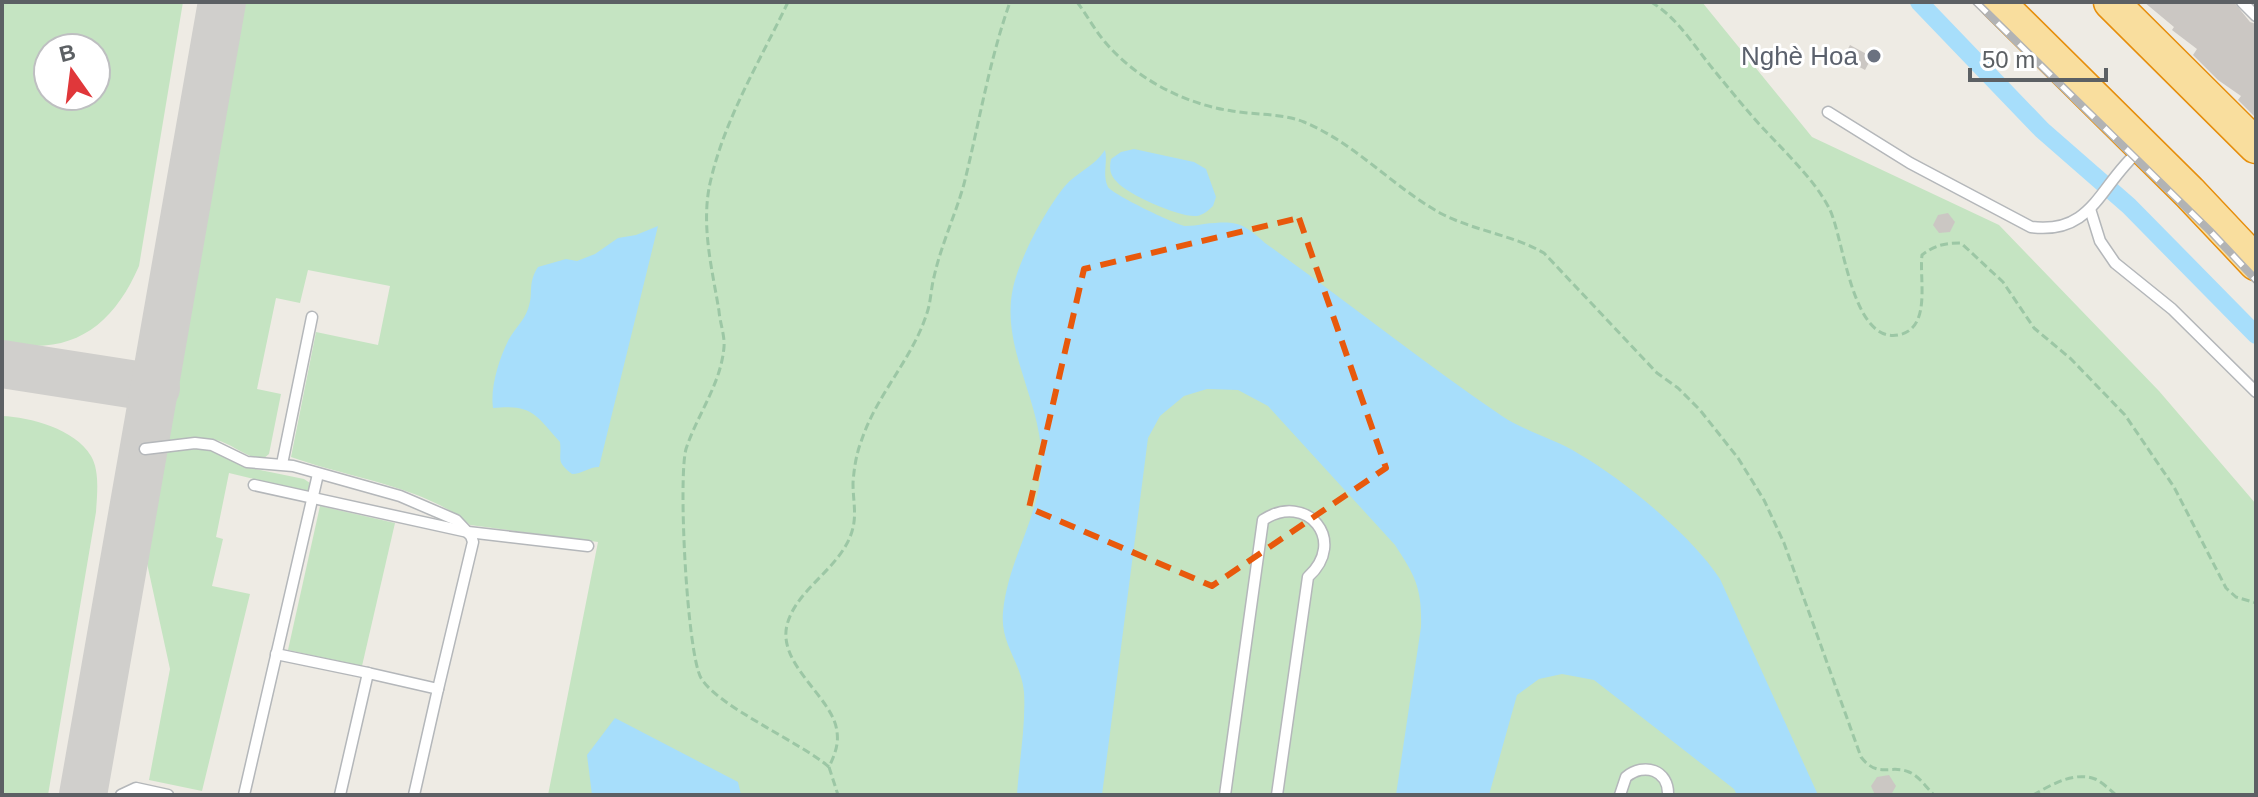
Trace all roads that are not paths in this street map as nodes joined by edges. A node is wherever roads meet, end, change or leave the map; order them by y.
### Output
1 (1997, 2) edge
2 (2111, 2) edge
3 (2242, 2) edge
4 (2256, 16) edge
5 (1828, 112) dead end
6 (2256, 146) edge
7 (2133, 158) junction
8 (2093, 205) junction
9 (2256, 263) edge
10 (312, 317) dead end
11 (2256, 392) edge
12 (145, 449) dead end
13 (282, 464) junction
14 (318, 474) junction
15 (254, 485) dead end
16 (312, 499) junction
17 (468, 532) junction
18 (588, 546) dead end
19 (276, 654) junction
20 (368, 673) junction
21 (438, 689) junction
22 (121, 795) edge
23 (168, 795) edge
24 (244, 795) edge
25 (340, 795) edge
26 (414, 795) edge
27 (1225, 795) edge
28 (1277, 795) edge
29 (1620, 795) edge
30 (1668, 795) edge

1 - 7 highway
2 - 6 highway
3 - 4 lane
5 - 8 lane
7 - 8 lane
7 - 9 highway
8 - 11 lane
10 - 13 lane
12 - 13 lane
13 - 14 lane
14 - 16 lane
14 - 17 lane
15 - 16 lane
16 - 17 lane
16 - 19 lane
17 - 18 lane
17 - 21 lane
19 - 20 lane
19 - 24 lane
20 - 21 lane
20 - 25 lane
21 - 26 lane
22 - 23 lane
27 - 28 lane
29 - 30 lane

